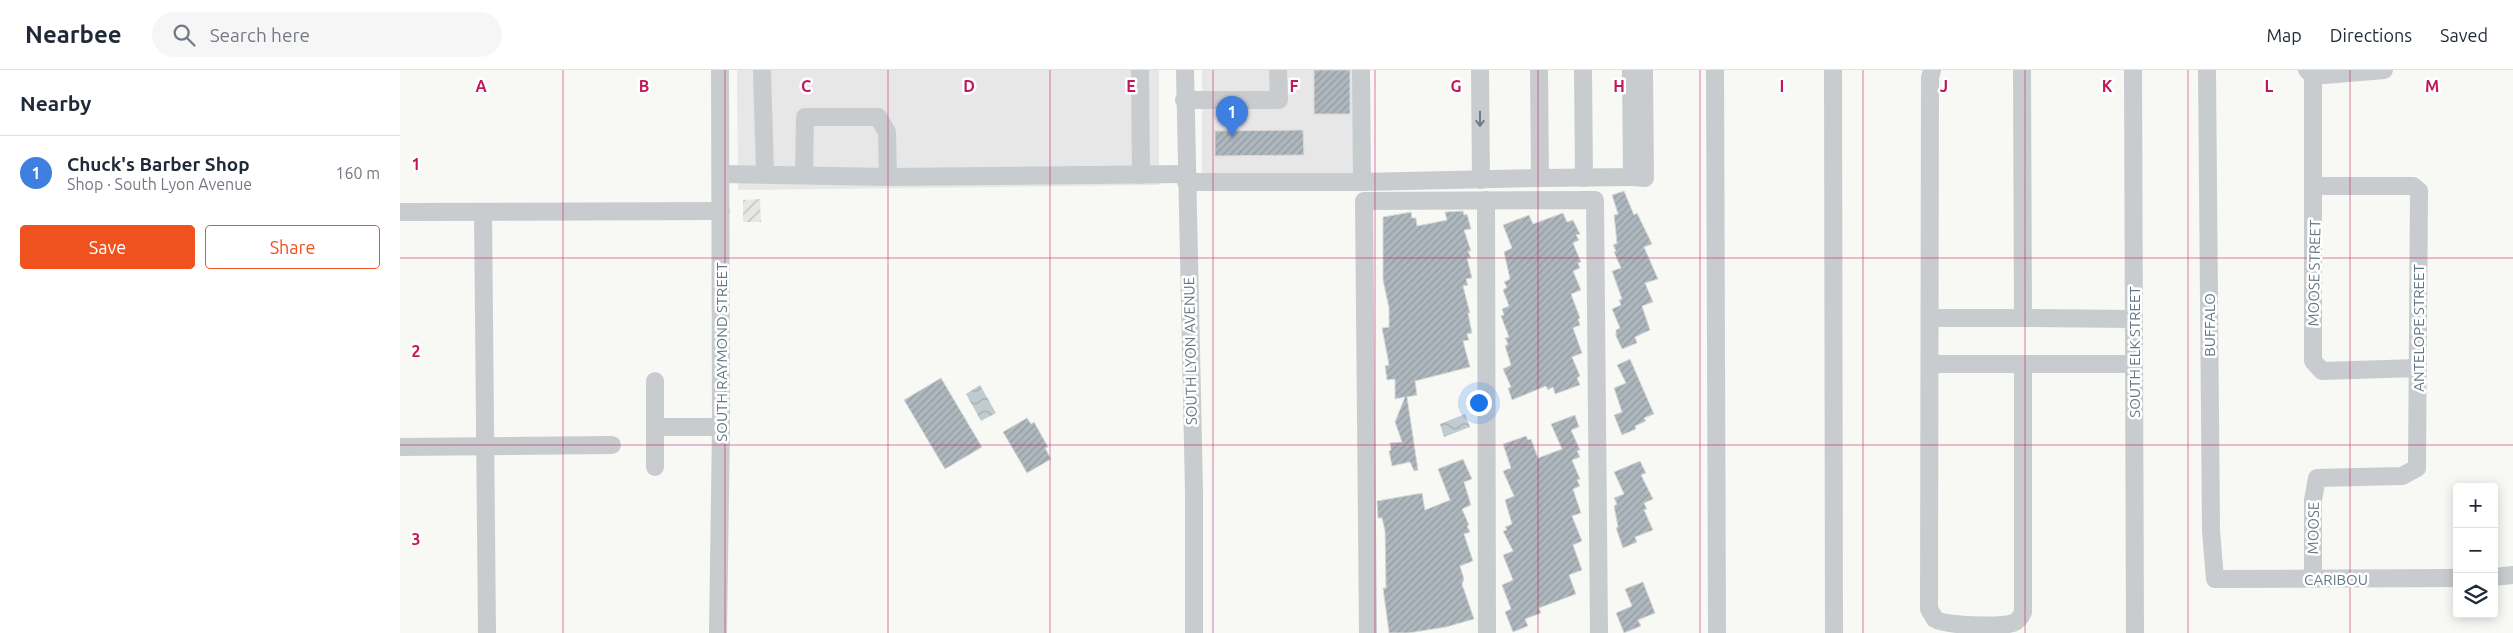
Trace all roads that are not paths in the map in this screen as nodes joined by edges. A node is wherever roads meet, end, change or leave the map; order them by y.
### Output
1 (720, 70) edge
2 (762, 70) edge
3 (1140, 70) edge
4 (1184, 70) edge
5 (1278, 70) edge
6 (1361, 70) edge
7 (1480, 70) edge
8 (1539, 70) edge
9 (1583, 70) edge
10 (1631, 70) edge
11 (1644, 70) edge
12 (1715, 70) edge
13 (1833, 70) edge
14 (1932, 70) edge
15 (2022, 70) edge
16 (2133, 70) edge
17 (2208, 70) edge
18 (2384, 70) edge
19 (2310, 73) edge
20 (1184, 100) junction
21 (720, 174) junction
22 (765, 174) junction
23 (804, 175) junction
24 (1140, 175) junction
25 (888, 177) junction
26 (1632, 177) junction
27 (1186, 178) junction
28 (1540, 178) junction
29 (1584, 178) junction
30 (1481, 180) junction
31 (1362, 182) junction
32 (2315, 186) junction
33 (1486, 200) junction
34 (721, 211) junction
35 (400, 212) edge
36 (483, 212) junction
37 (1930, 318) junction
38 (2023, 318) junction
39 (2134, 319) junction
40 (1930, 364) junction
41 (2023, 364) junction
42 (2134, 364) junction
43 (2418, 368) junction
44 (655, 381) dead end
45 (655, 427) junction
46 (721, 427) junction
47 (612, 445) dead end
48 (484, 446) junction
49 (400, 447) edge
50 (655, 467) dead end
51 (2316, 478) joint
52 (2513, 575) edge
53 (2498, 577) edge
54 (2453, 578) edge
55 (2215, 579) joint
56 (2313, 579) junction
57 (487, 633) edge
58 (718, 633) edge
59 (1194, 633) edge
60 (1368, 633) edge
61 (1487, 633) edge
62 (1599, 633) edge
63 (1716, 633) edge
64 (1834, 633) edge
65 (2135, 633) edge

1 - 21 street, SOUTH RAYMOND STREET
2 - 22 street
3 - 24 street
4 - 20 street, SOUTH LYON AVENUE
5 - 20 street
6 - 31 street
7 -> 30 street
8 - 28 street
9 - 29 street
10 - 26 street
11 - 26 street
12 - 63 street
13 - 64 street
14 - 37 street
15 - 38 street
16 - 39 street, SOUTH ELK STREET
17 - 55 street, BUFFALO
18 - 19 street
19 - 32 street, MOOSE STREET
20 - 27 street, SOUTH LYON AVENUE
21 - 22 street
21 - 34 street, SOUTH RAYMOND STREET
22 - 23 street
23 - 25 street
23 - 25 street
24 - 25 street
24 - 27 street
26 - 29 street
27 - 31 street
27 - 59 street, SOUTH LYON AVENUE
28 - 29 street
28 - 30 street
30 - 31 street
32 - 43 street, ANTELOPE STREET
32 - 43 street, MOOSE STREET
33 - 60 street
33 - 61 street
33 - 62 street
34 - 36 street
34 - 46 street, SOUTH RAYMOND STREET
35 - 36 street
36 - 48 street
37 - 38 street
37 - 40 street
38 - 39 street
39 - 42 street, SOUTH ELK STREET
40 - 41 street
40 - 41 street
41 - 42 street
42 - 65 street, SOUTH ELK STREET
43 - 51 street, ANTELOPE STREET
44 - 45 street
45 - 46 street
45 - 50 street
46 - 58 street, SOUTH RAYMOND STREET
47 - 48 street
48 - 49 street
48 - 57 street
51 - 56 street, MOOSE
52 - 53 street
54 - 56 street, CARIBOU
55 - 56 street, CARIBOU

